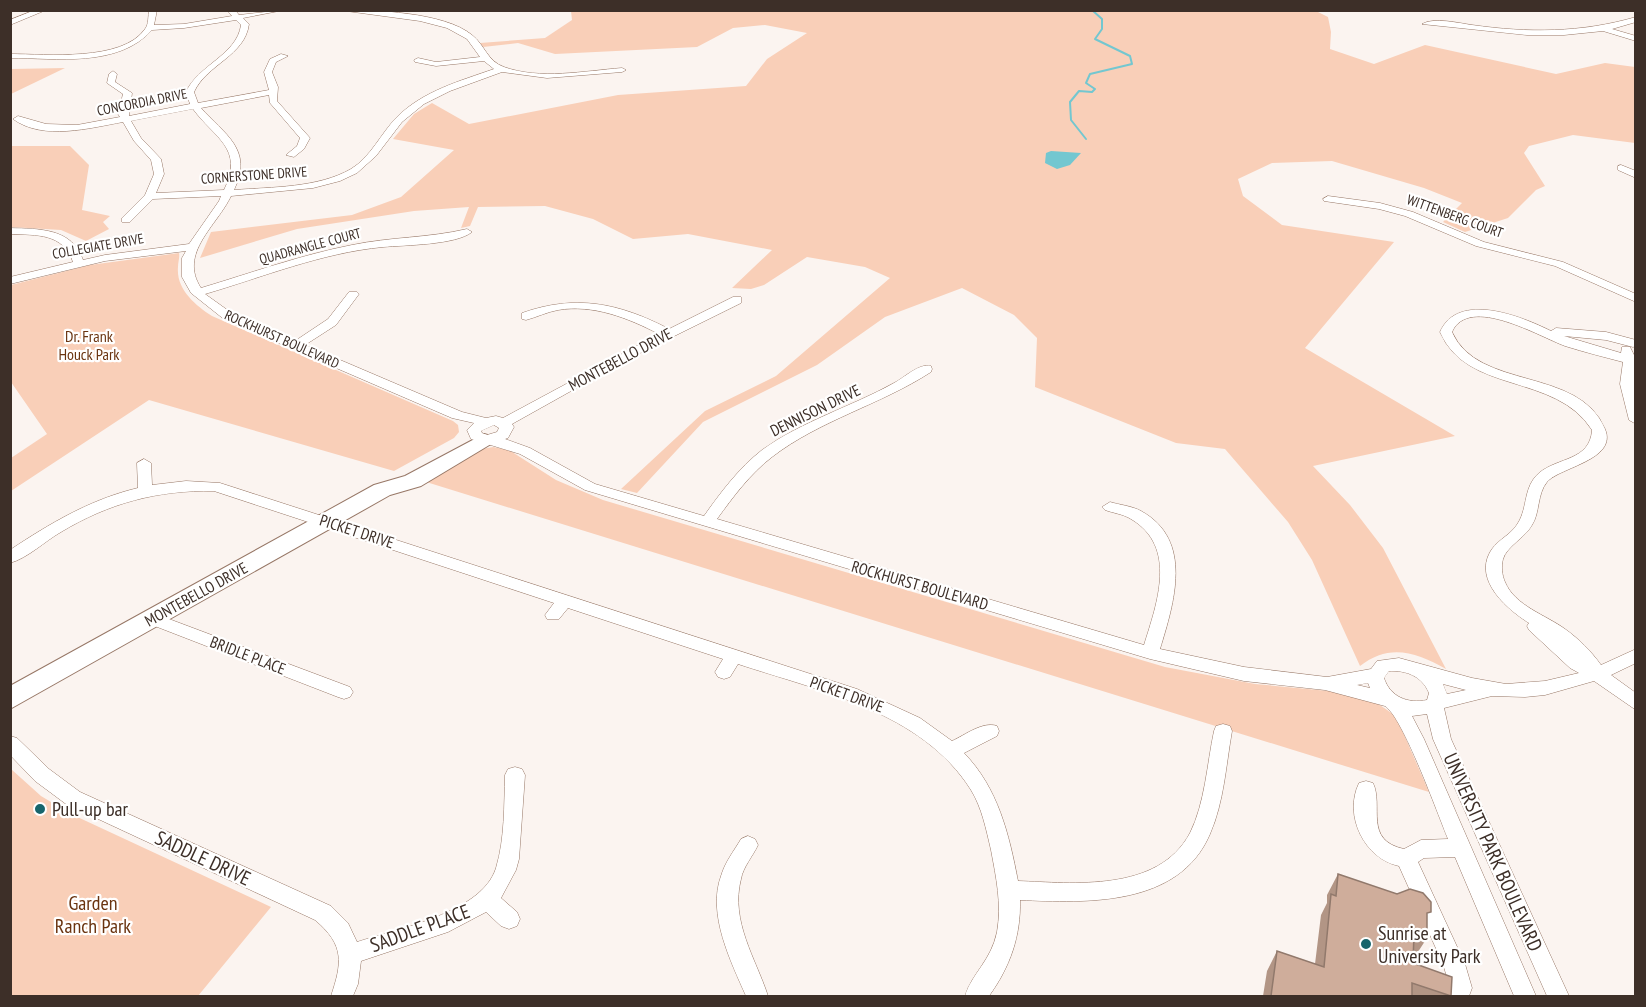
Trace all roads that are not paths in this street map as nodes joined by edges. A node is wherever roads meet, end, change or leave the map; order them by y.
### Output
1 (44, 10) edge
2 (153, 10) edge
3 (230, 10) edge
4 (281, 10) edge
5 (342, 10) edge
6 (239, 17) junction
7 (1635, 19) edge
8 (10, 23) edge
9 (1426, 24) dead end
10 (150, 28) junction
11 (1605, 29) junction
12 (1635, 39) edge
13 (10, 56) edge
14 (284, 56) dead end
15 (484, 59) junction
16 (418, 60) dead end
17 (501, 70) junction
18 (622, 70) dead end
19 (113, 74) dead end
20 (272, 92) junction
21 (195, 105) junction
22 (18, 119) dead end
23 (126, 120) junction
24 (291, 155) dead end
25 (1621, 168) dead end
26 (1635, 174) edge
27 (227, 191) junction
28 (150, 196) junction
29 (1328, 199) dead end
30 (126, 220) dead end
31 (10, 231) edge
32 (467, 231) dead end
33 (192, 247) junction
34 (79, 264) junction
35 (10, 281) edge
36 (197, 293) junction
37 (353, 294) dead end
38 (1635, 299) edge
39 (737, 300) dead end
40 (526, 316) dead end
41 (1544, 331) junction
42 (667, 333) junction
43 (1634, 343) edge
44 (296, 346) junction
45 (1632, 362) edge
46 (926, 369) dead end
47 (1635, 420) edge
48 (505, 427) junction
49 (482, 433) junction
50 (525, 451) junction
51 (144, 463) dead end
52 (145, 490) junction
53 (1110, 507) dead end
54 (327, 521) junction
55 (707, 522) junction
56 (10, 558) edge
57 (565, 600) junction
58 (553, 615) dead end
59 (153, 619) junction
60 (1150, 653) junction
61 (1635, 655) edge
62 (734, 656) junction
63 (724, 672) dead end
64 (1422, 672) junction
65 (1376, 675) junction
66 (1598, 675) junction
67 (1325, 683) junction
68 (1490, 689) junction
69 (344, 692) dead end
70 (10, 699) edge
71 (1393, 702) junction
72 (1635, 703) edge
73 (1435, 704) junction
74 (990, 731) dead end
75 (1223, 731) dead end
76 (10, 743) edge
77 (950, 751) junction
78 (514, 774) dead end
79 (1366, 789) dead end
80 (748, 845) dead end
81 (1461, 848) junction
82 (1406, 859) junction
83 (1011, 890) junction
84 (488, 900) junction
85 (509, 919) dead end
86 (351, 954) junction
87 (985, 994) edge
88 (342, 996) edge
89 (757, 996) edge
90 (1457, 996) edge
91 (1525, 996) edge
92 (1558, 996) edge

1 - 8 street
2 - 10 street
3 - 6 street
4 - 6 street
5 - 15 street
6 - 10 street
6 - 21 street
7 - 11 street
9 - 11 street
10 - 13 street
11 - 12 street
14 - 20 street
15 - 16 street
15 - 17 street
17 - 18 street
17 - 27 street, CORNERSTONE DRIVE
19 - 23 street
20 - 21 street, CONCORDIA DRIVE
20 - 24 street
21 - 23 street, CONCORDIA DRIVE
21 - 27 street
22 - 23 street, CONCORDIA DRIVE
23 - 28 street
25 - 26 street
27 - 28 street, CORNERSTONE DRIVE
27 - 33 street
28 - 30 street
29 - 38 street, WITTENBERG COURT
31 - 34 street
32 - 36 street, QUADRANGLE COURT
33 - 34 street, COLLEGIATE DRIVE
33 - 36 street
34 - 35 street, COLLEGIATE DRIVE
36 - 44 street, ROCKHURST BOULEVARD
37 - 44 street
39 - 42 street, MONTEBELLO DRIVE
40 - 42 street
41 - 43 street
41 - 45 street
41 - 66 street
42 - 48 street, MONTEBELLO DRIVE
43 - 45 street
44 - 49 street, ROCKHURST BOULEVARD
45 - 47 street
46 - 55 street, DENNISON DRIVE
48 - 49 street
48 - 50 street, ROCKHURST BOULEVARD
49 - 50 street, ROCKHURST BOULEVARD
49 - 54 street, MONTEBELLO DRIVE
50 - 55 street, ROCKHURST BOULEVARD
51 - 52 street
52 - 54 street, PICKET DRIVE
52 - 56 street, PICKET DRIVE
53 - 60 street
54 - 57 street, PICKET DRIVE
54 - 59 street, MONTEBELLO DRIVE
55 - 60 street, ROCKHURST BOULEVARD
57 - 58 street
57 - 62 street, PICKET DRIVE
59 - 69 street, BRIDLE PLACE
59 - 70 street, MONTEBELLO DRIVE
60 - 67 street, ROCKHURST BOULEVARD
61 - 66 street
62 - 63 street
62 - 77 street, PICKET DRIVE
64 - 65 street
64 - 68 street
64 - 73 street
65 - 67 street, ROCKHURST BOULEVARD
65 - 71 street
66 - 68 street
66 - 72 street
67 - 71 street, ROCKHURST BOULEVARD
68 - 73 street
71 - 73 street
71 - 81 street, UNIVERSITY PARK BOULEVARD
73 - 92 street, UNIVERSITY PARK BOULEVARD
74 - 77 street
75 - 83 street
76 - 86 street, SADDLE DRIVE
77 - 83 street, PICKET DRIVE
78 - 84 street, SADDLE PLACE
79 - 82 street
80 - 89 street
81 - 82 street
81 - 91 street, UNIVERSITY PARK BOULEVARD
82 - 90 street
83 - 87 street, PICKET DRIVE
84 - 85 street, SADDLE PLACE
84 - 86 street, SADDLE PLACE
86 - 88 street

